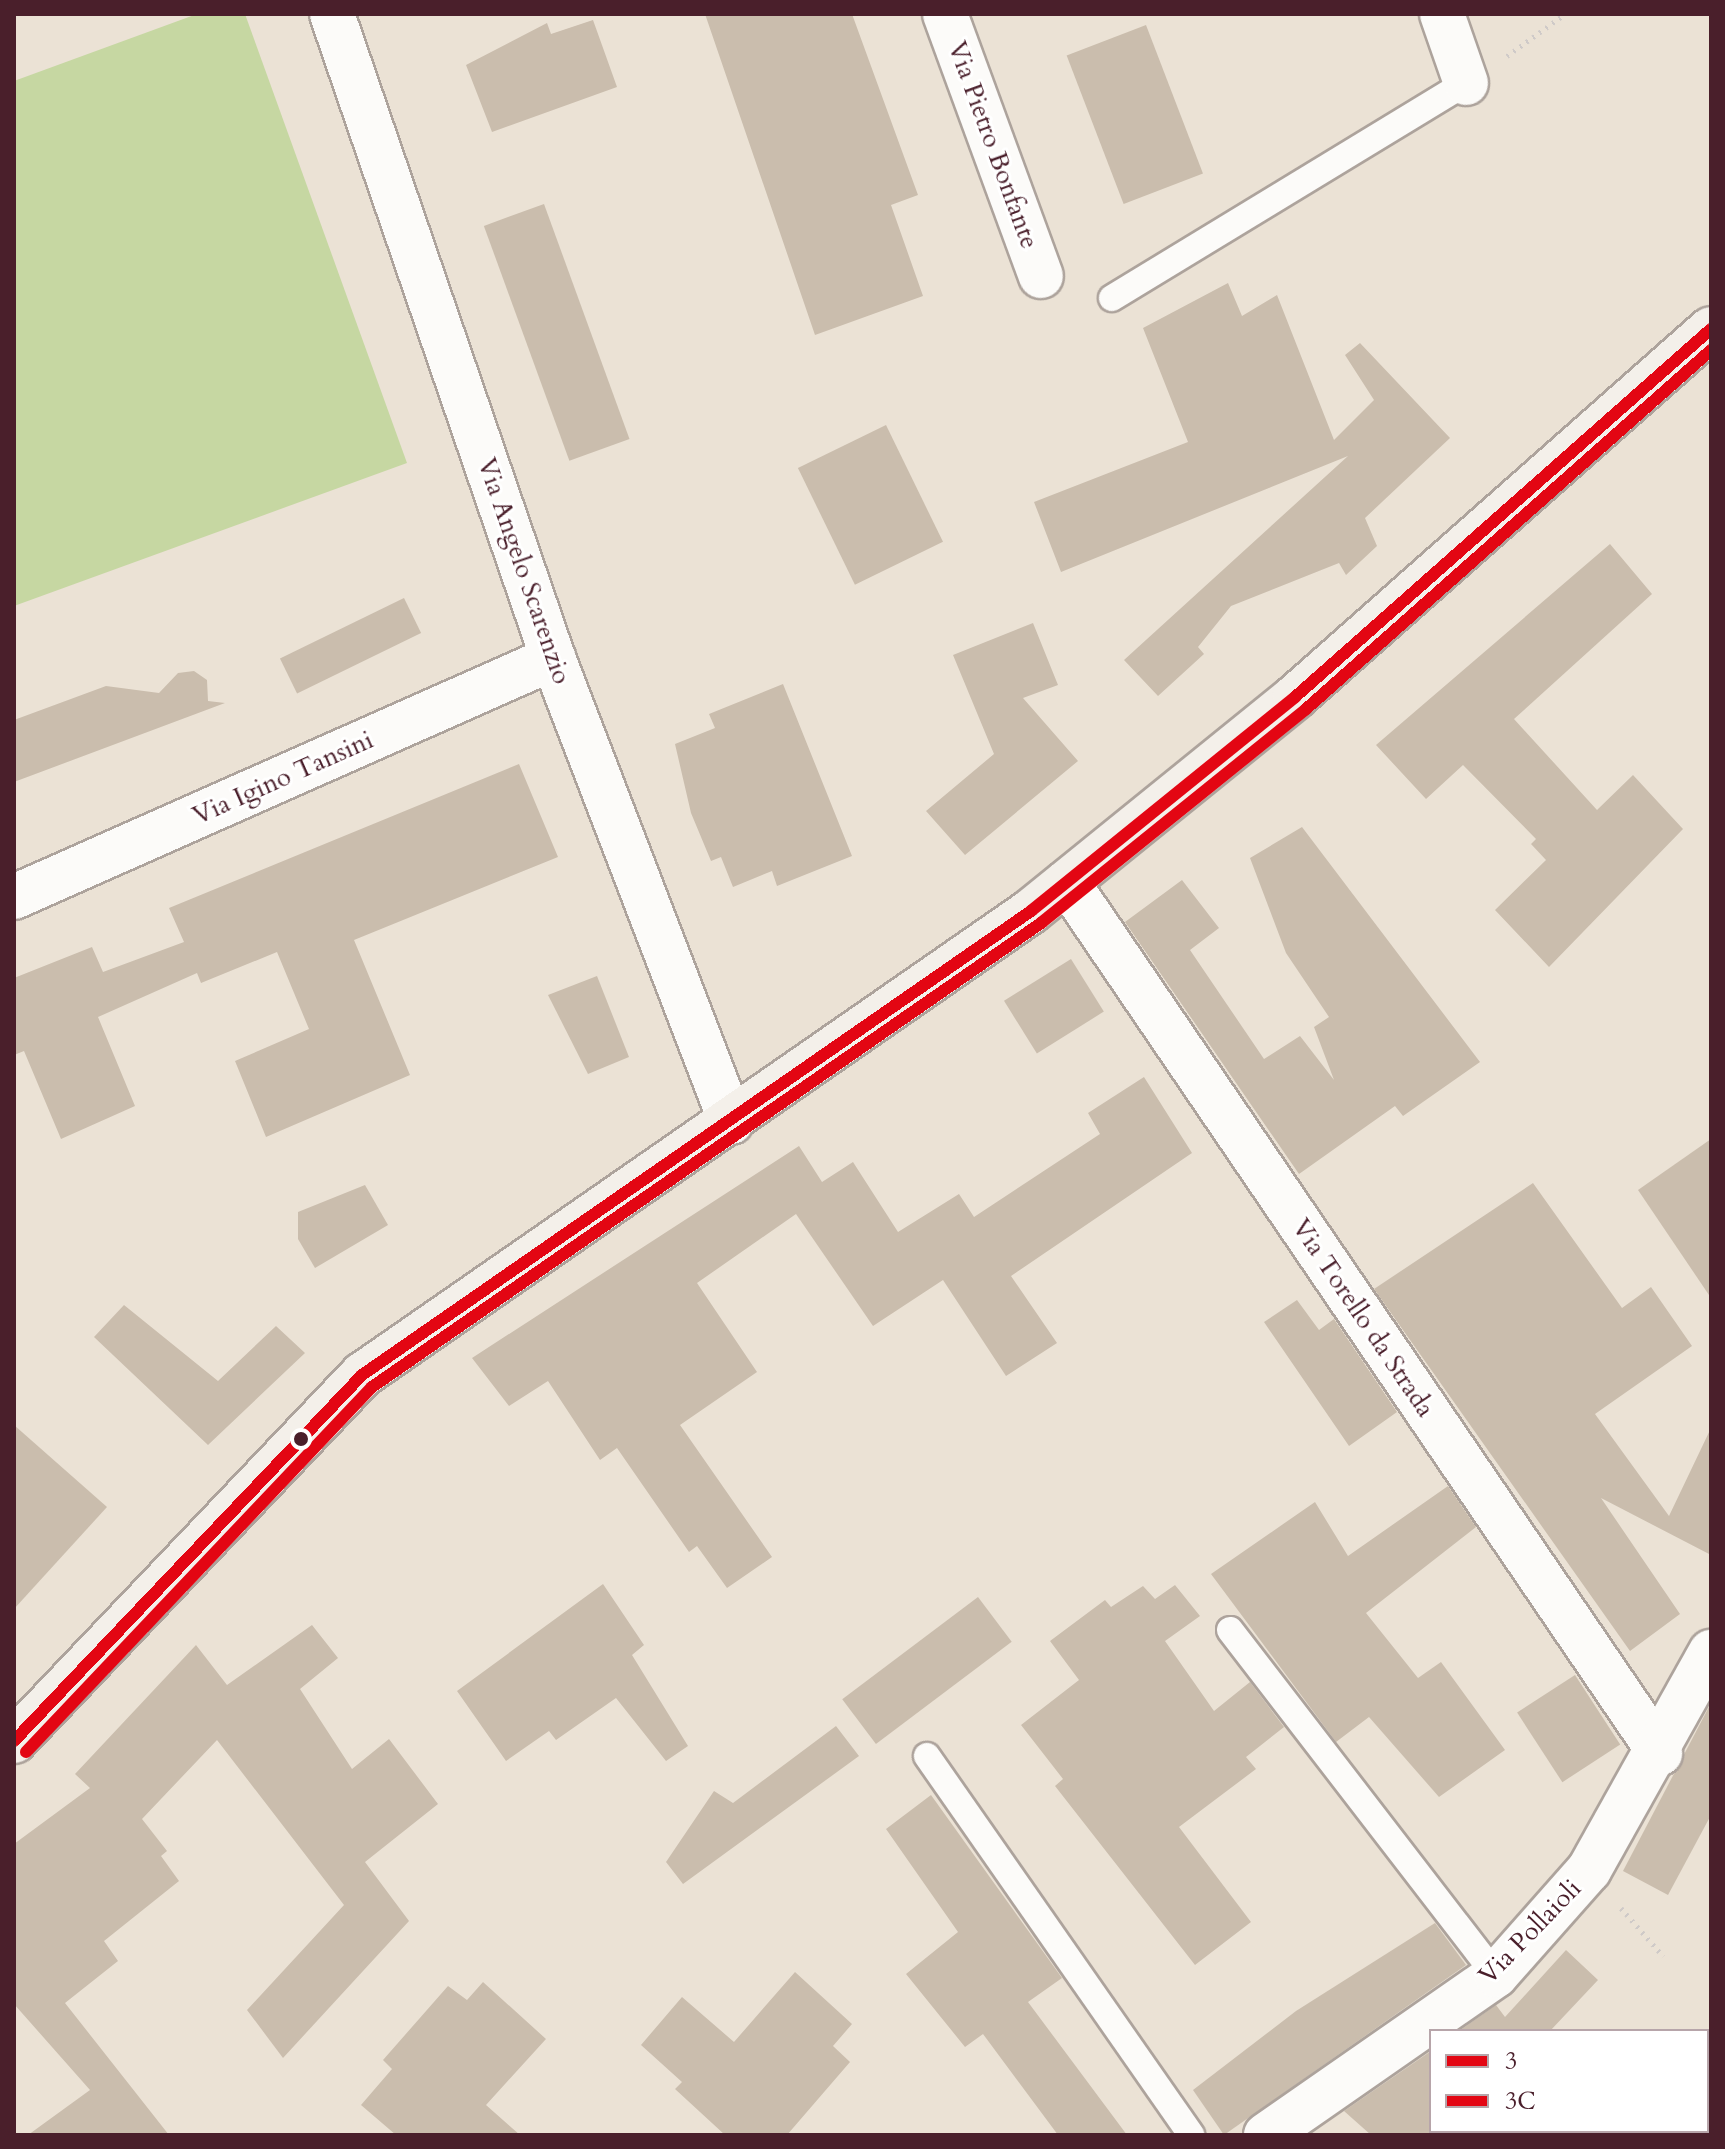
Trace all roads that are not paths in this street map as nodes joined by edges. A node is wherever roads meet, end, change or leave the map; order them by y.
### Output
1 (332, 14) edge
2 (945, 14) edge
3 (1442, 14) edge
4 (1466, 83) joint
5 (1041, 276) dead end
6 (1112, 298) dead end
7 (1711, 329) edge
8 (553, 658) junction
9 (1067, 882) junction
10 (14, 897) edge
11 (731, 1122) junction
12 (1230, 1630) dead end
13 (1711, 1652) edge
14 (14, 1741) edge
15 (1660, 1753) junction
16 (927, 1756) dead end
17 (1496, 1975) junction
18 (1191, 2135) edge
19 (1266, 2135) edge

1 - 8 street, Via Angelo Scarenzio
2 - 5 street, Via Pietro Bonfante
3 - 4 street
4 - 6 lane
7 - 9 main road
8 - 10 street, Via Igino Tansini
8 - 11 street, Via Angelo Scarenzio
9 - 11 main road
9 - 15 street, Via Torello da Strada
11 - 14 main road
12 - 17 lane
13 - 15 street, Via Pollaioli
15 - 17 street, Via Pollaioli
16 - 18 lane
17 - 19 street, Via Pollaioli

